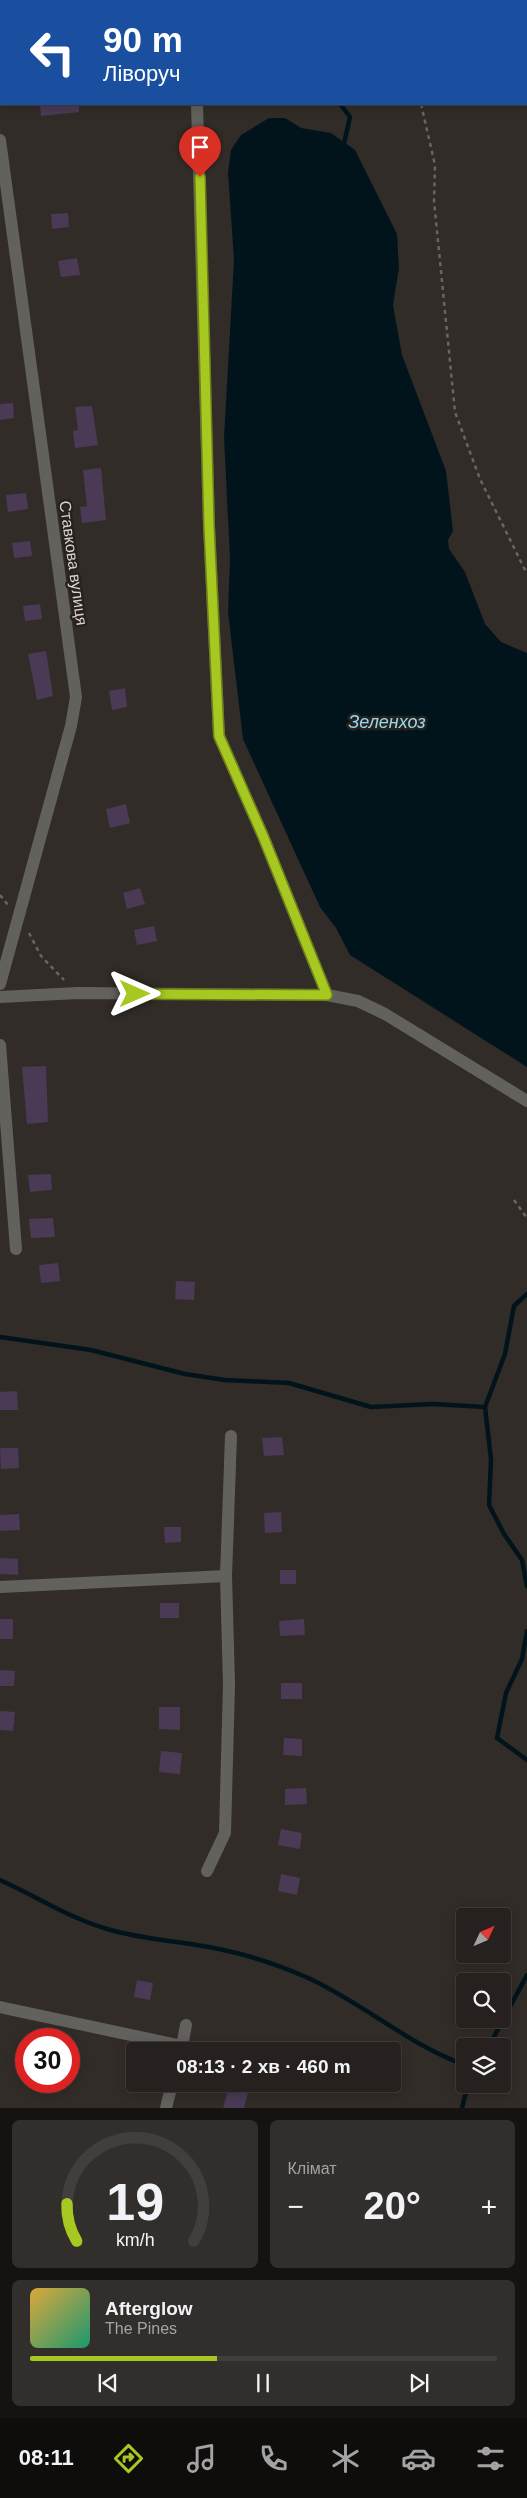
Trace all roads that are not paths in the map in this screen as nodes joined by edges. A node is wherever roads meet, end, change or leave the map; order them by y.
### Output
1 (197, 105) edge
2 (0, 140) edge
3 (4, 198) edge
4 (0, 984) edge
5 (327, 995) junction
6 (0, 997) edge
7 (0, 1045) edge
8 (527, 1101) edge
9 (16, 1249) dead end
10 (230, 1436) dead end
11 (226, 1576) junction
12 (0, 1587) edge
13 (207, 1871) dead end
14 (0, 2006) edge
15 (186, 2025) dead end
16 (152, 2042) edge
17 (182, 2042) edge
18 (170, 2092) edge
19 (166, 2108) edge

1 - 5 street
2 - 3 street, Ставкова вулиця
3 - 4 street, Ставкова вулиця
5 - 6 street
5 - 8 street
7 - 9 street
10 - 11 street
11 - 12 street
11 - 13 street
14 - 16 street
15 - 17 street
18 - 19 street

